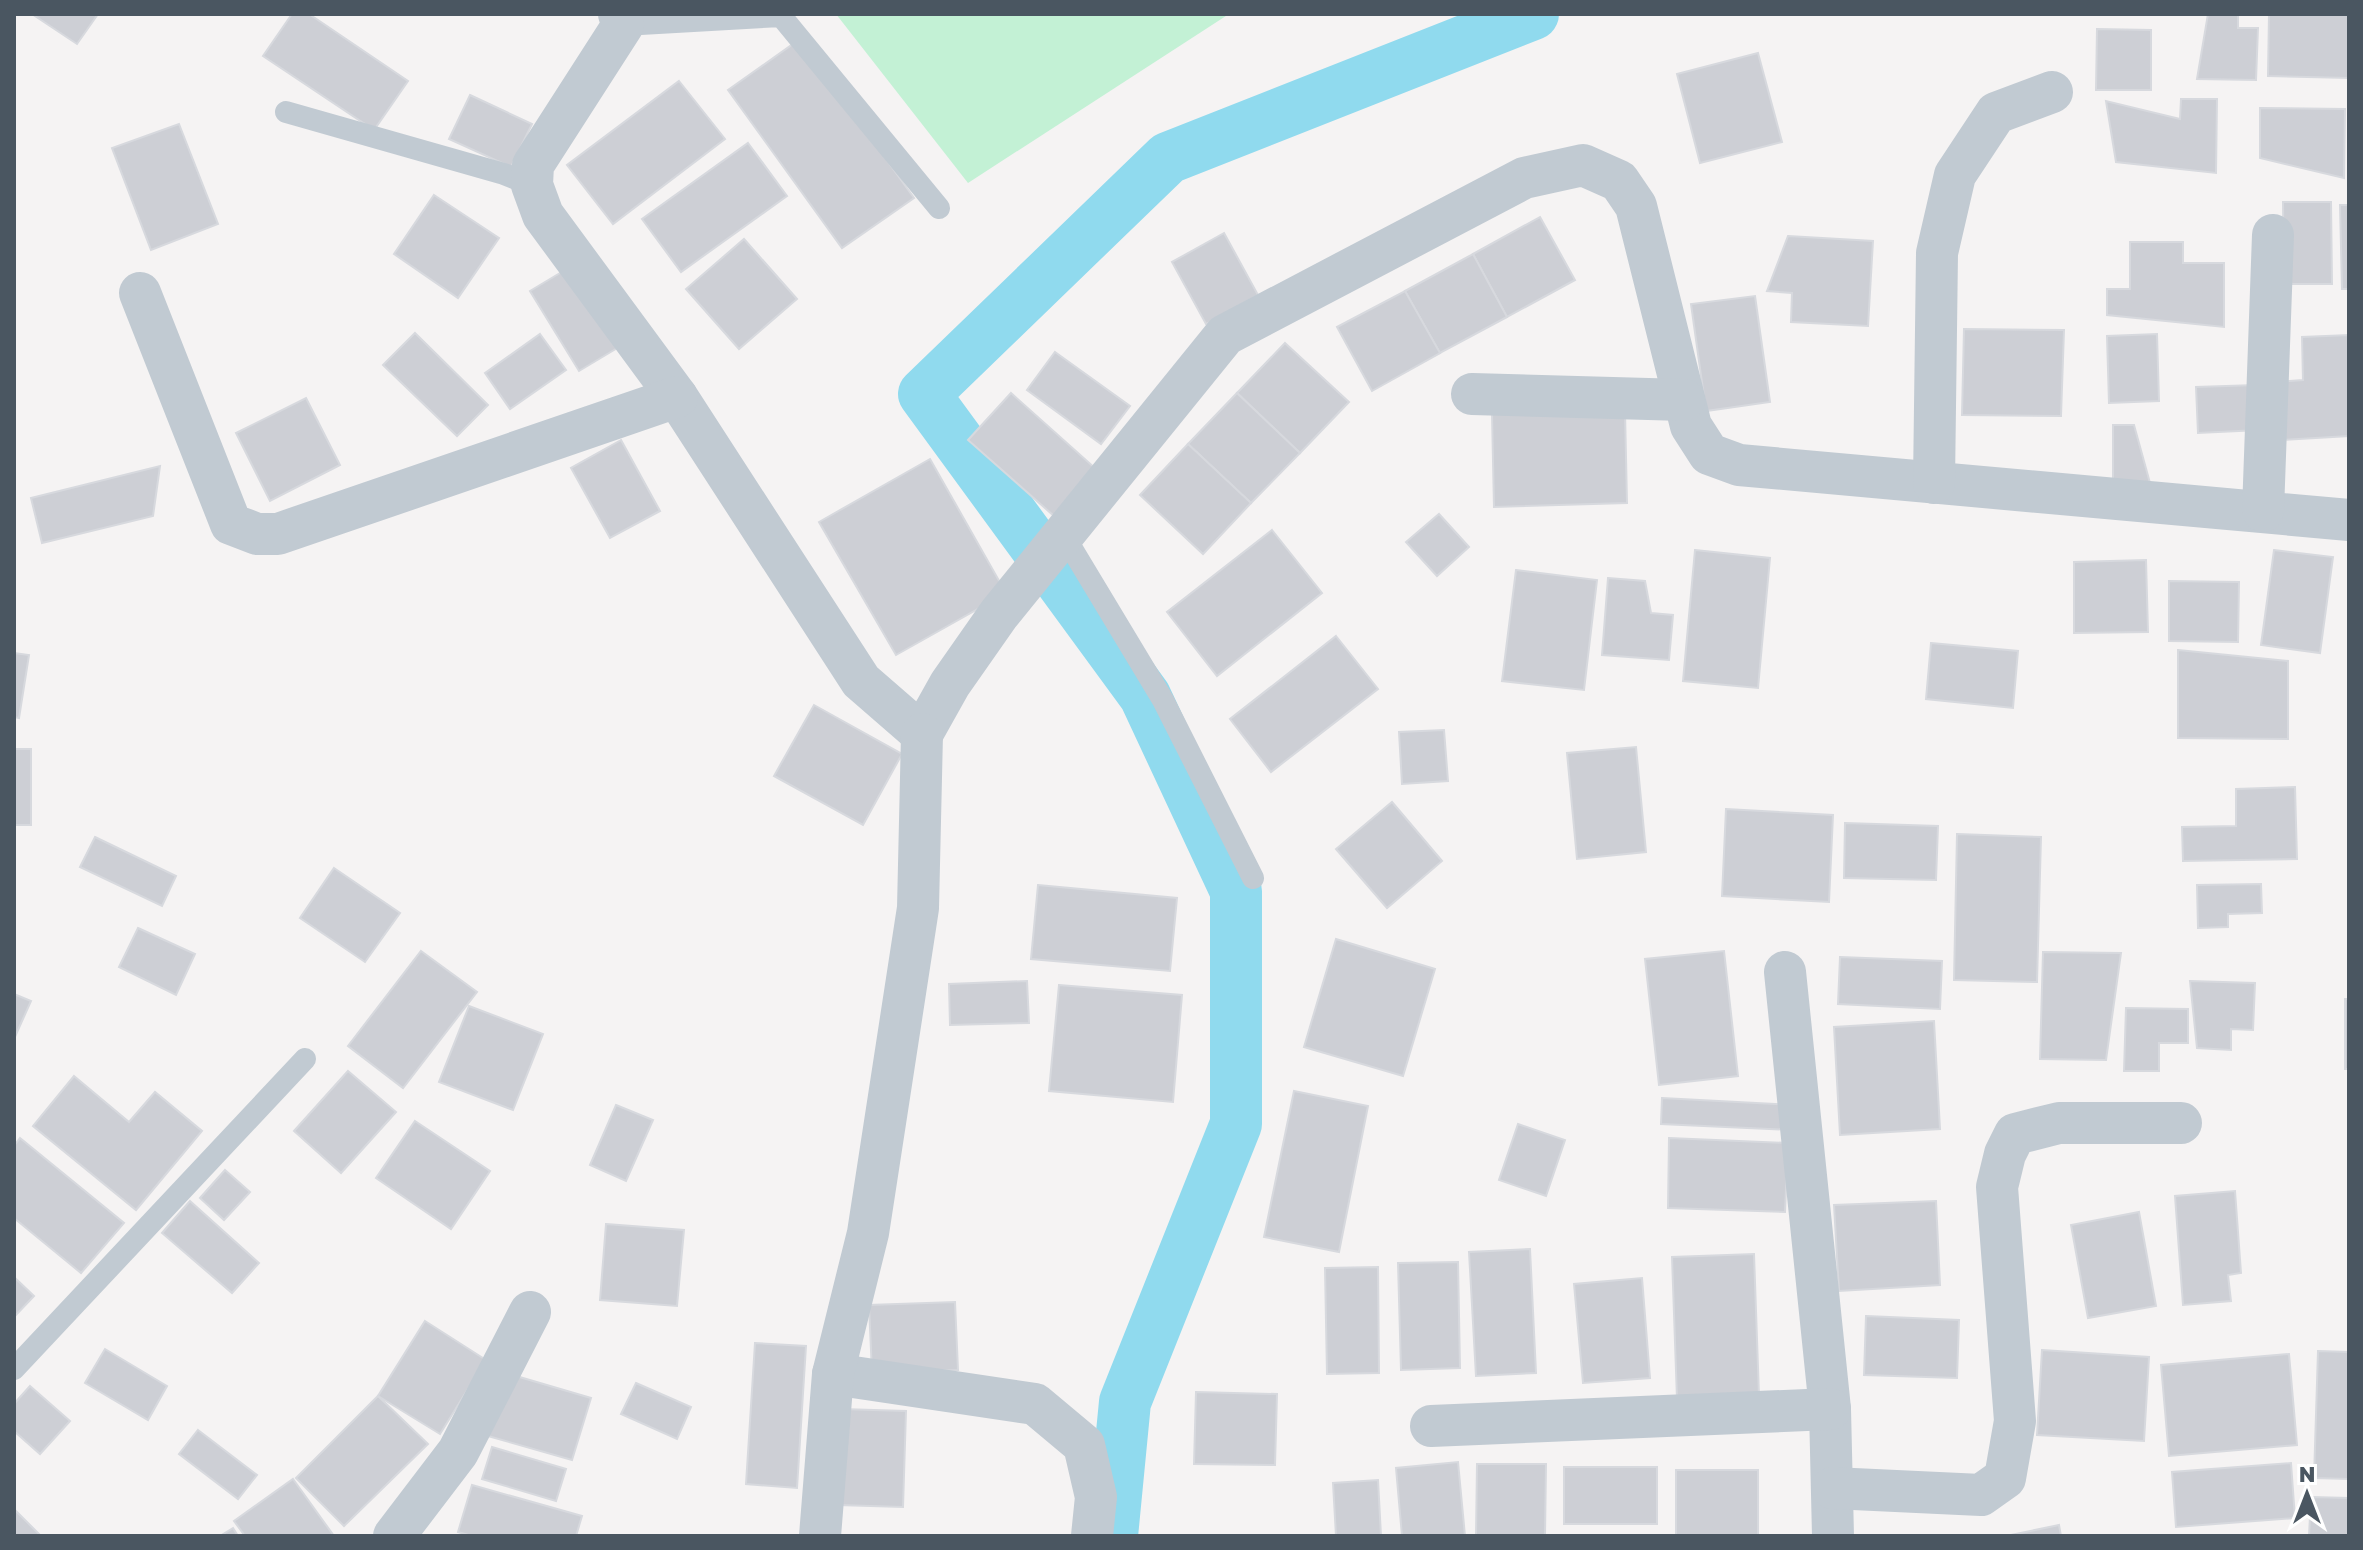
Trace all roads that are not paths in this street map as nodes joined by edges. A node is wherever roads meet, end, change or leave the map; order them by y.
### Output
1 (621, 20) edge
2 (2052, 92) dead end
3 (286, 112) dead end
4 (532, 185) junction
5 (939, 208) dead end
6 (2273, 235) dead end
7 (140, 293) dead end
8 (1472, 394) dead end
9 (677, 397) junction
10 (1684, 400) junction
11 (1934, 483) junction
12 (2263, 511) junction
13 (2349, 520) edge
14 (1057, 542) junction
15 (922, 734) junction
16 (1253, 878) dead end
17 (1785, 972) dead end
18 (305, 1059) dead end
19 (2181, 1123) dead end
20 (530, 1312) dead end
21 (14, 1369) edge
22 (833, 1374) junction
23 (1830, 1409) junction
24 (1431, 1426) dead end
25 (1832, 1488) junction
26 (394, 1536) edge
27 (820, 1536) edge
28 (1092, 1536) edge
29 (1833, 1536) edge

1 - 4 street
1 - 5 lane
2 - 11 street
3 - 4 lane
4 - 9 street
6 - 12 street
7 - 9 street
8 - 10 street
9 - 15 street
10 - 11 street
10 - 14 street
11 - 12 street
12 - 13 street
14 - 15 street
14 - 16 lane
15 - 22 street
17 - 23 street
18 - 21 lane
19 - 25 street
20 - 26 street
22 - 27 street
22 - 28 street
23 - 24 street
23 - 25 street
25 - 29 street

